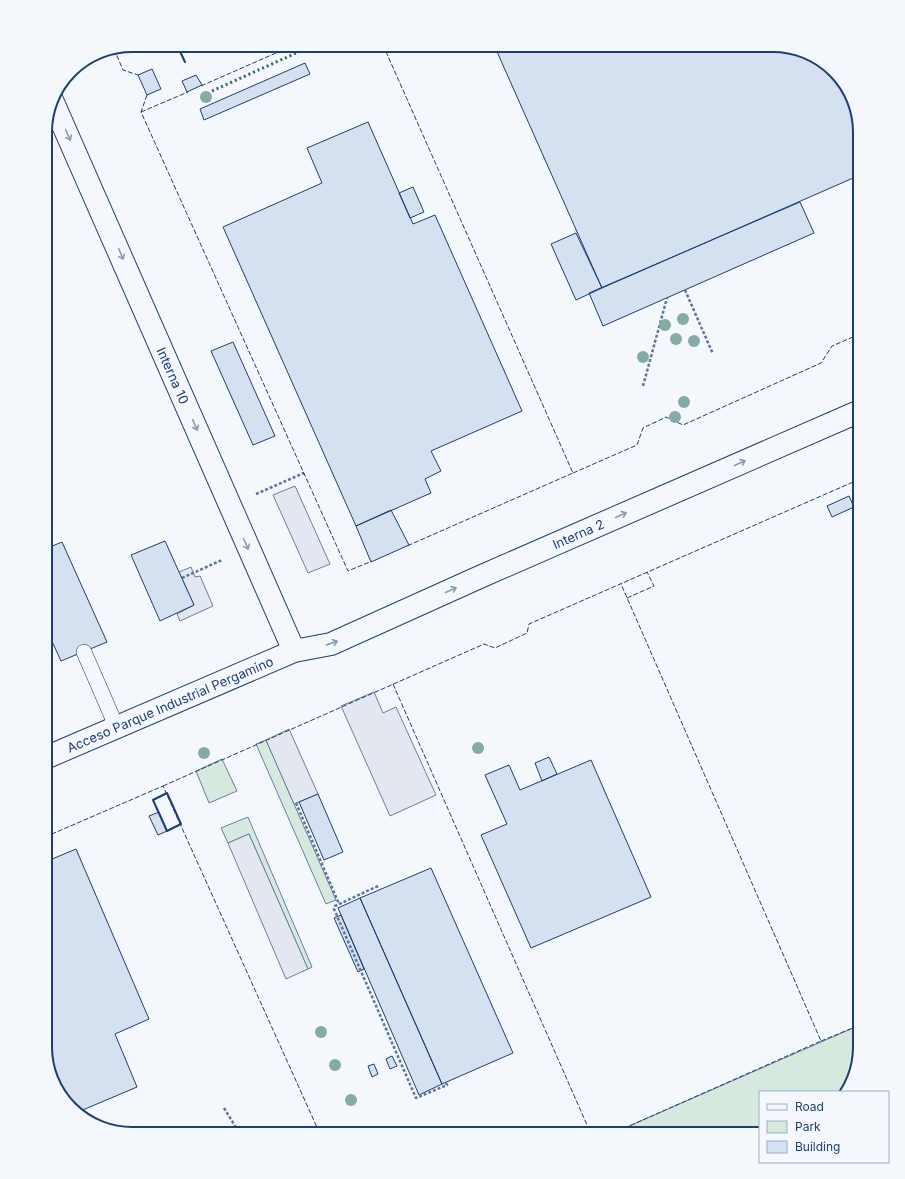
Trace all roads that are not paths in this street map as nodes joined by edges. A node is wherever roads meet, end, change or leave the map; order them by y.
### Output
1 (56, 109) edge
2 (853, 414) edge
3 (294, 651) junction
4 (84, 652) dead end
5 (117, 728) junction
6 (52, 755) edge

1 -> 3 street, Interna 10
3 -> 2 street, Interna 2
3 - 5 street, Acceso Parque Industrial Pergamino
4 - 5 lane
5 - 6 street, Acceso Parque Industrial Pergamino

